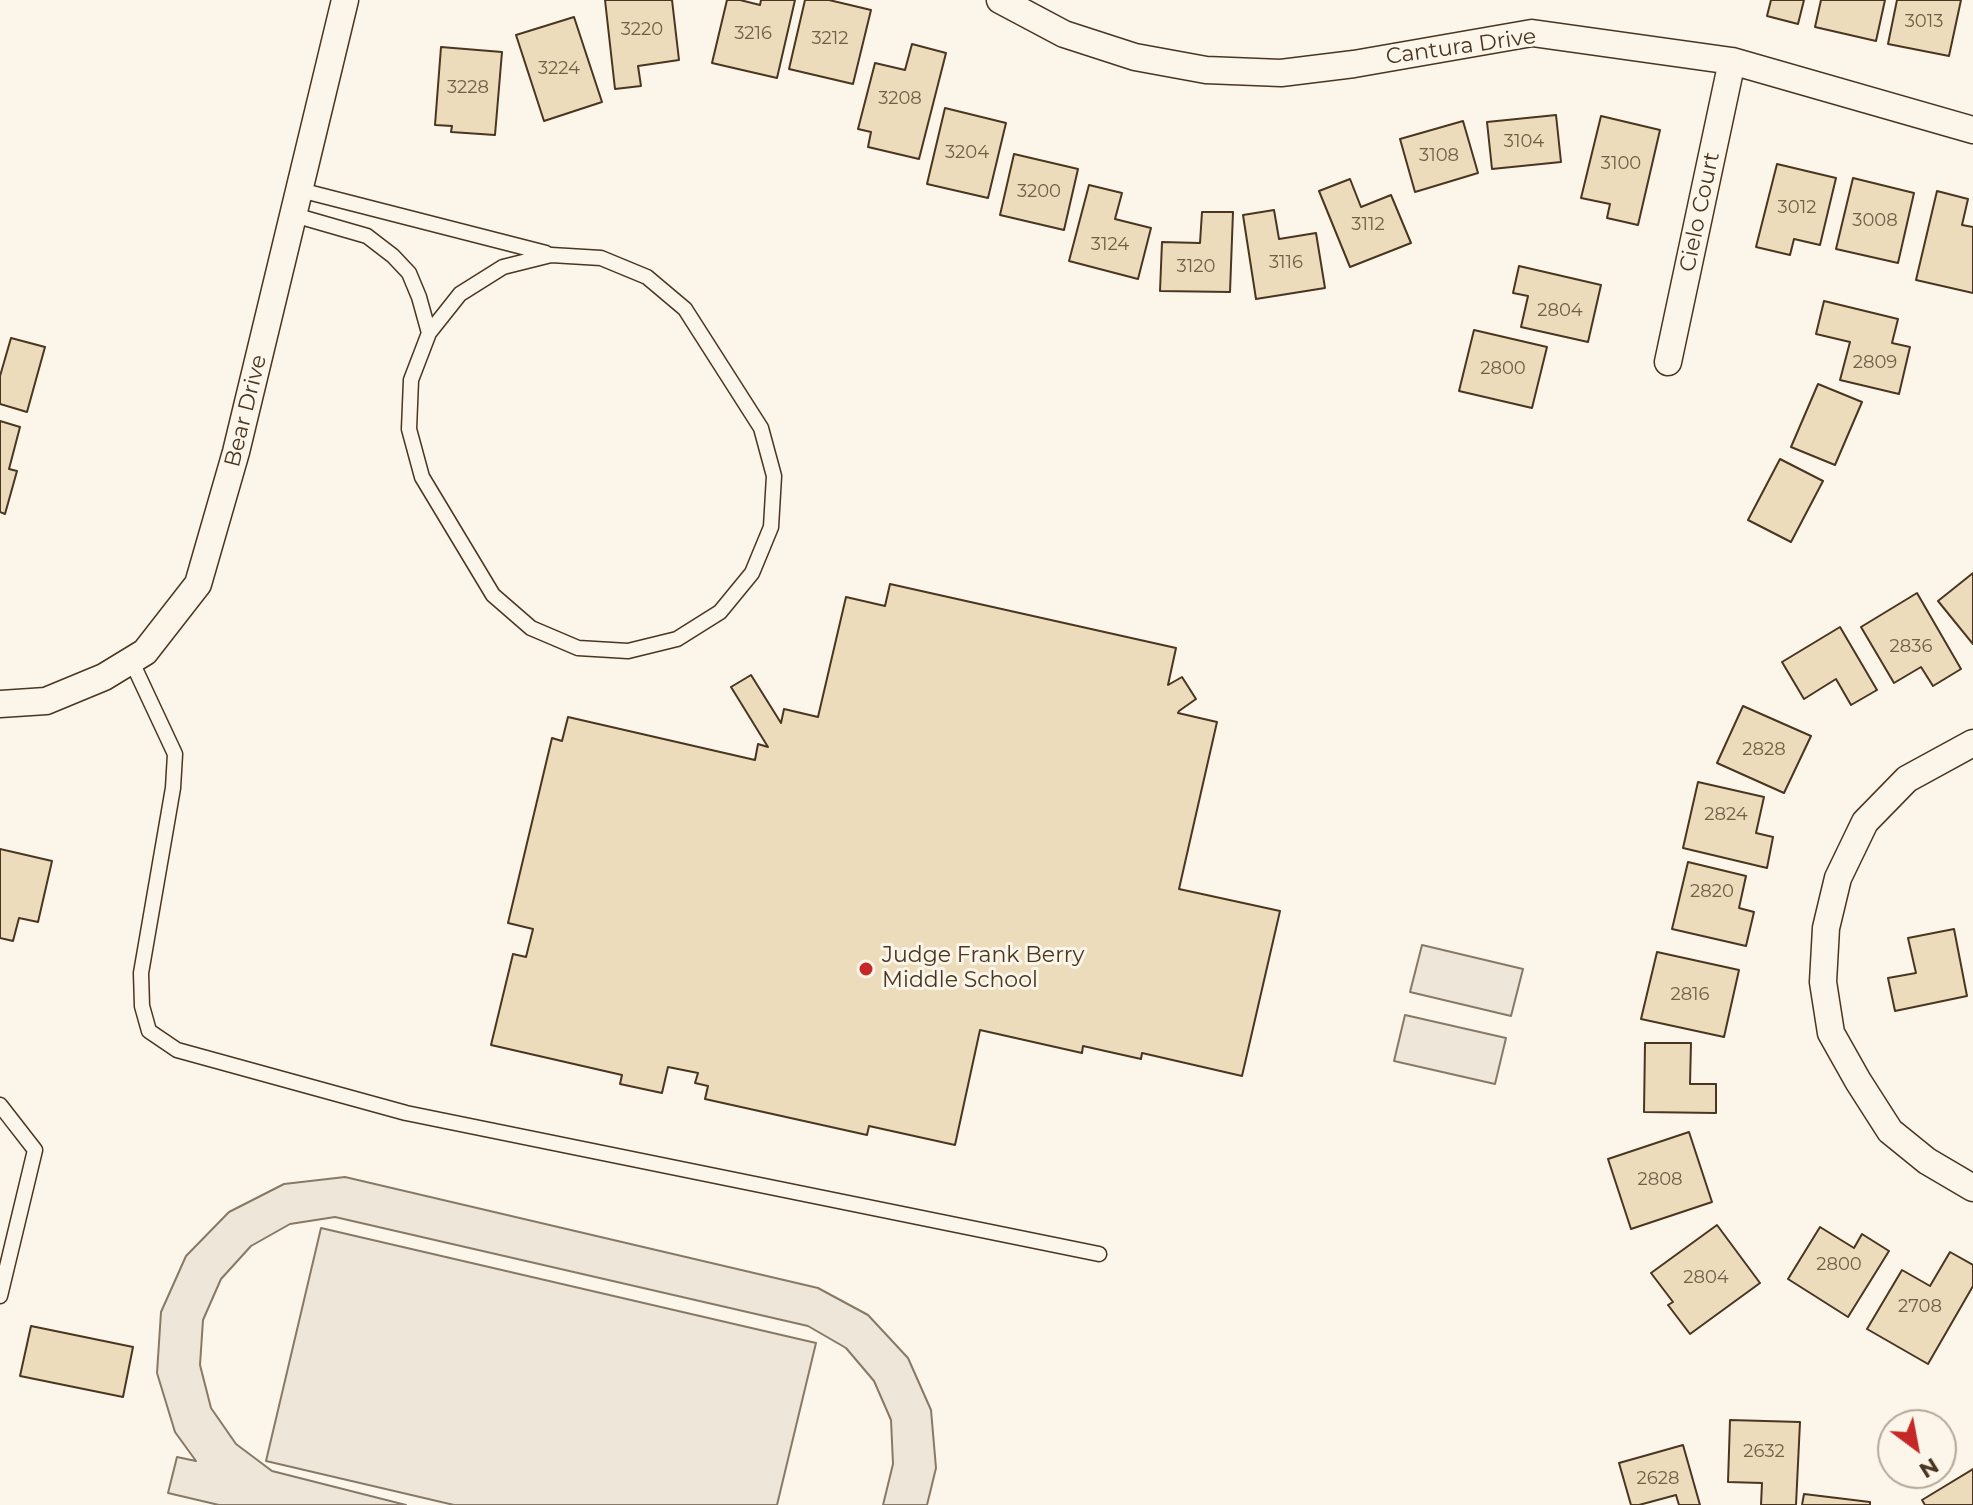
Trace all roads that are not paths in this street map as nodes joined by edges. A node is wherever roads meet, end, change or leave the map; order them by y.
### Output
1 (345, 0) edge
2 (1000, 0) edge
3 (1732, 61) junction
4 (1973, 130) edge
5 (297, 202) junction
6 (551, 255) junction
7 (429, 333) junction
8 (1668, 362) dead end
9 (131, 660) junction
10 (0, 704) edge
11 (1973, 743) edge
12 (0, 1105) edge
13 (1973, 1188) edge
14 (1099, 1254) dead end
15 (0, 1296) edge

1 - 5 street, Bear Drive
2 - 3 street, Cantura Drive
3 - 4 street, Cantura Drive
3 - 8 street, Cielo Court
5 - 6 lane
5 - 7 lane
5 - 9 street, Bear Drive
6 - 7 lane
6 - 7 lane
9 - 10 street, Bear Drive
9 - 14 lane
11 - 13 street
12 - 15 lane

